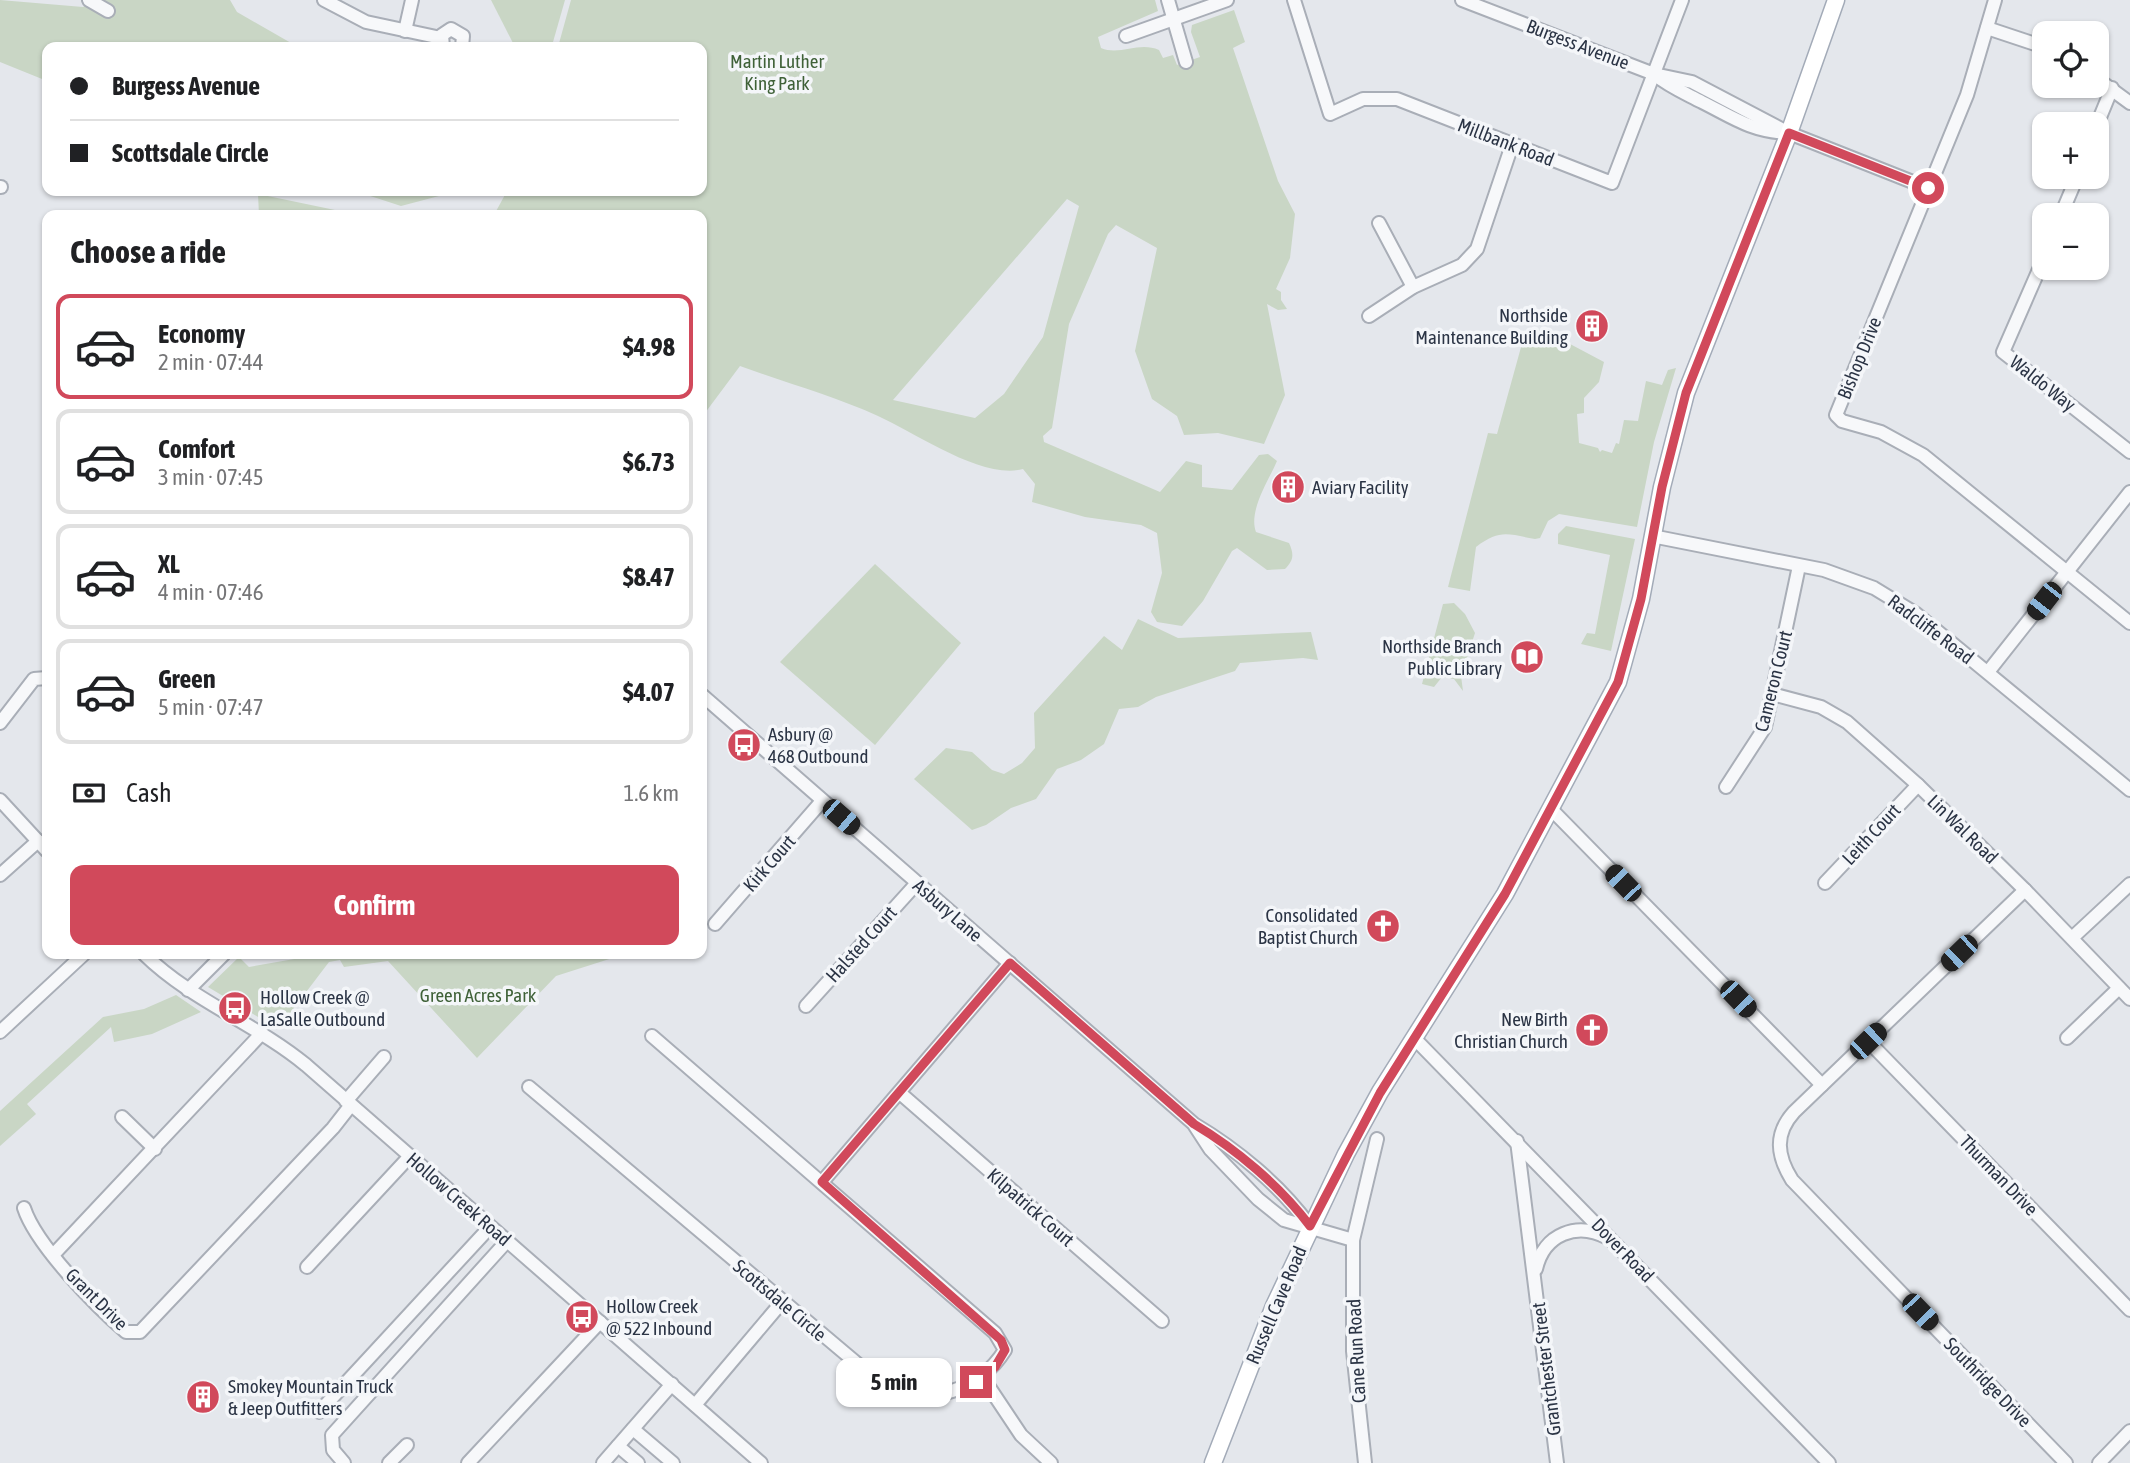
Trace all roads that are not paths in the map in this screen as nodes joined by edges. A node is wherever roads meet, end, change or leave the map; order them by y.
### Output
1 (89, 0) edge
2 (324, 0) edge
3 (412, 0) edge
4 (1168, 0) edge
5 (1227, 0) edge
6 (1294, 0) edge
7 (1462, 0) edge
8 (1682, 0) edge
9 (1836, 0) edge
10 (1995, 0) edge
11 (108, 10) dead end
12 (1174, 18) junction
13 (1987, 28) junction
14 (405, 31) junction
15 (1126, 36) dead end
16 (439, 42) edge
17 (442, 42) edge
18 (462, 42) edge
19 (2032, 43) edge
20 (1186, 62) dead end
21 (1654, 74) junction
22 (2109, 86) edge
23 (2112, 88) junction
24 (2130, 103) edge
25 (2102, 112) edge
26 (1789, 133) junction
27 (1512, 145) junction
28 (1928, 188) junction
29 (1379, 223) dead end
30 (2034, 280) edge
31 (1413, 287) junction
32 (1369, 316) dead end
33 (2130, 452) edge
34 (2130, 492) edge
35 (1652, 537) junction
36 (1799, 565) junction
37 (2067, 572) junction
38 (2130, 623) edge
39 (1988, 672) junction
40 (42, 678) edge
41 (1772, 694) junction
42 (707, 699) edge
43 (0, 723) edge
44 (1918, 785) junction
45 (1726, 787) dead end
46 (2130, 790) edge
47 (0, 800) edge
48 (822, 801) junction
49 (1551, 809) junction
50 (42, 845) edge
51 (42, 847) edge
52 (0, 875) edge
53 (917, 883) junction
54 (1825, 883) dead end
55 (2130, 884) edge
56 (2025, 890) junction
57 (715, 924) dead end
58 (2072, 939) junction
59 (79, 959) edge
60 (150, 959) edge
61 (219, 959) edge
62 (1010, 963) junction
63 (2119, 988) junction
64 (188, 989) junction
65 (2130, 999) edge
66 (806, 1006) dead end
67 (0, 1032) edge
68 (262, 1033) junction
69 (652, 1036) dead end
70 (2067, 1038) dead end
71 (1415, 1039) junction
72 (1868, 1041) junction
73 (384, 1057) dead end
74 (1822, 1085) junction
75 (529, 1087) dead end
76 (900, 1093) junction
77 (349, 1103) junction
78 (122, 1116) dead end
79 (1194, 1124) junction
80 (1377, 1139) dead end
81 (1517, 1141) junction
82 (155, 1149) junction
83 (410, 1156) junction
84 (822, 1182) junction
85 (24, 1209) dead end
86 (1310, 1226) junction
87 (490, 1227) junction
88 (1353, 1240) junction
89 (507, 1241) junction
90 (1614, 1241) junction
91 (53, 1255) junction
92 (307, 1267) dead end
93 (1535, 1275) junction
94 (782, 1303) junction
95 (2130, 1310) edge
96 (1162, 1321) dead end
97 (600, 1322) junction
98 (983, 1378) junction
99 (672, 1384) junction
100 (695, 1405) junction
101 (319, 1412) dead end
102 (633, 1429) junction
103 (2130, 1431) edge
104 (407, 1445) dead end
105 (618, 1446) junction
106 (344, 1463) edge
107 (389, 1463) edge
108 (468, 1463) edge
109 (603, 1463) edge
110 (638, 1463) edge
111 (673, 1463) edge
112 (761, 1463) edge
113 (1051, 1463) edge
114 (1213, 1463) edge
115 (1365, 1463) edge
116 (1557, 1463) edge
117 (1829, 1463) edge
118 (2066, 1463) edge
119 (2099, 1463) edge

1 - 11 street
2 - 14 street
3 - 14 street
4 - 12 street
5 - 12 street
6 - 27 street, Millbank Road
7 - 21 street, Burgess Avenue
8 - 21 street, Millbank Road
9 - 26 main road, Russell Cave Road
10 - 13 street, Bishop Drive
12 - 15 street
12 - 20 street
13 - 19 street
13 - 28 street, Bishop Drive
14 - 16 street
17 - 18 street
21 - 26 street, Burgess Avenue
21 - 27 street, Millbank Road
22 - 23 street
23 - 24 street
23 - 25 street
26 - 28 street, Burgess Avenue
26 - 35 main road, Russell Cave Road
27 - 31 street
28 - 37 street, Bishop Drive
29 - 31 street
30 - 33 street, Waldo Way
31 - 32 street
34 - 37 street
35 - 36 street, Radcliffe Road
35 - 49 main road, Russell Cave Road
36 - 39 street, Radcliffe Road
36 - 41 street, Cameron Court
37 - 38 street, Bishop Drive
37 - 39 street
39 - 46 street, Radcliffe Road
40 - 43 street
41 - 44 street, Lin Wal Road
41 - 45 street, Cameron Court
42 - 48 street, Asbury Lane
44 - 54 street, Leith Court
44 - 56 street, Lin Wal Road
47 - 50 street
48 - 53 street, Asbury Lane
48 - 57 street, Kirk Court
49 - 71 main road, Russell Cave Road
49 - 74 street
51 - 52 street
53 - 62 street, Asbury Lane
53 - 66 street, Halsted Court
55 - 58 street
56 - 58 street, Lin Wal Road
56 - 72 street
58 - 63 street, Lin Wal Road
59 - 67 street
60 - 64 street, Hollow Creek Road
61 - 64 street
62 - 76 street
62 - 79 street, Asbury Lane
63 - 65 street, Lin Wal Road
63 - 70 street
64 - 68 street, Hollow Creek Road
68 - 77 street, Hollow Creek Road
68 - 82 street, Grant Drive
69 - 84 street
71 - 81 street, Dover Road
71 - 86 main road, Russell Cave Road
72 - 74 street
72 - 95 street, Thurman Drive
73 - 77 street
74 - 118 street, Southridge Drive
75 - 94 street, Scottsdale Circle
76 - 84 street
76 - 96 street, Kilpatrick Court
77 - 83 street, Hollow Creek Road
77 - 91 street, Grant Drive
78 - 82 street
79 - 86 street, Asbury Lane
79 - 86 street, Asbury Lane
80 - 88 street, Cane Run Road
81 - 90 street, Dover Road
81 - 93 street, Grantchester Street
82 - 91 street, Grant Drive
83 - 87 street, Hollow Creek Road
83 - 92 street
84 - 98 street
85 - 91 street
86 - 88 street
86 - 114 main road, Russell Cave Road
87 - 89 street, Hollow Creek Road
87 - 101 street
88 - 115 street, Cane Run Road
89 - 97 street, Hollow Creek Road
89 - 106 street
90 - 93 street, Grantchester Street
90 - 117 street, Dover Road
93 - 116 street, Grantchester Street
94 - 98 street, Scottsdale Circle
94 - 100 street
97 - 99 street, Hollow Creek Road
97 - 108 street
98 - 113 street
99 - 100 street, Hollow Creek Road
99 - 102 street
100 - 112 street, Hollow Creek Road
102 - 105 street
102 - 111 street
103 - 119 street
104 - 107 street
105 - 109 street
105 - 110 street

